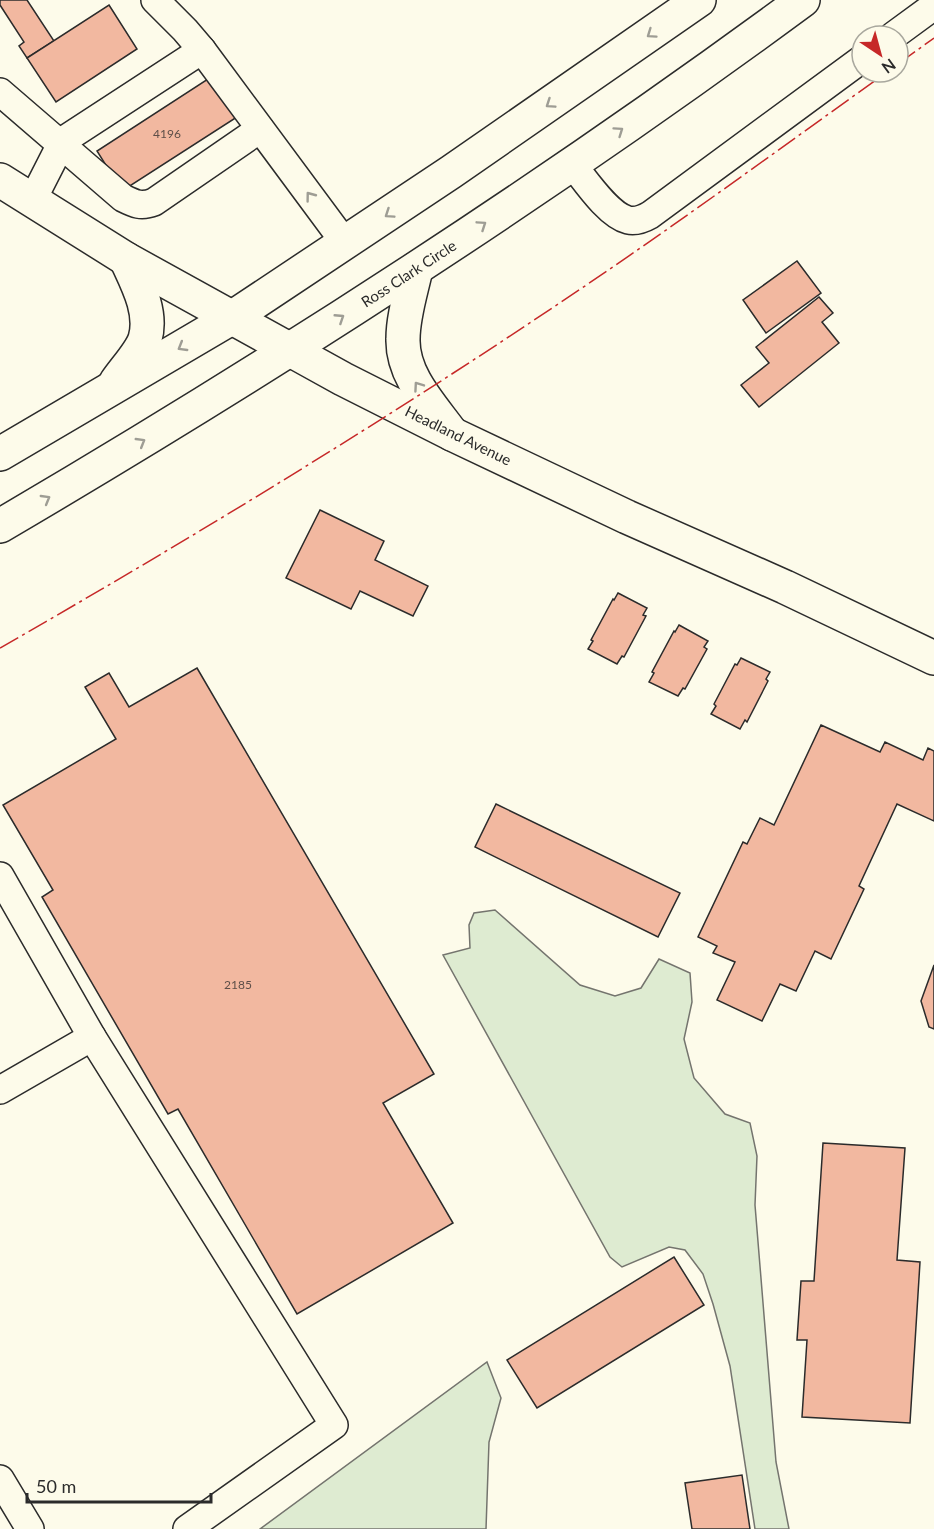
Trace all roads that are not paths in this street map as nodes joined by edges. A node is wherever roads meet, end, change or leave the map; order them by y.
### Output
1 (155, 0) edge
2 (699, 0) edge
3 (803, 0) edge
4 (934, 6) edge
5 (909, 24) edge
6 (202, 50) junction
7 (850, 68) edge
8 (0, 92) edge
9 (260, 129) junction
10 (61, 144) junction
11 (572, 164) junction
12 (0, 180) edge
13 (32, 201) junction
14 (345, 243) junction
15 (126, 259) junction
16 (416, 269) junction
17 (232, 317) junction
18 (291, 350) junction
19 (110, 391) junction
20 (452, 434) junction
21 (0, 454) edge
22 (0, 526) edge
23 (934, 658) edge
24 (0, 876) edge
25 (92, 1037) junction
26 (0, 1090) edge
27 (0, 1479) edge
28 (30, 1529) edge
29 (187, 1529) edge

1 - 6 lane
2 -> 14 main road
11 -> 3 main road, Ross Clark Circle
4 - 5 lane
6 - 9 lane
6 - 10 lane
7 - 11 lane
8 - 10 lane
9 - 10 lane
14 -> 9 lane
10 - 13 lane
16 -> 11 main road, Ross Clark Circle
12 - 13 main road, Headland Avenue
13 - 15 main road, Headland Avenue
14 - 17 main road
15 - 17 main road, Headland Avenue
15 - 19 main road
18 -> 16 main road, Ross Clark Circle
20 -> 16 main road
17 - 18 main road, Headland Avenue
17 -> 19 main road
18 - 20 main road, Headland Avenue
22 -> 18 main road, Ross Clark Circle
19 - 21 main road
20 - 23 main road, Headland Avenue
24 - 25 lane
25 - 26 lane
25 - 29 lane
27 - 28 lane

